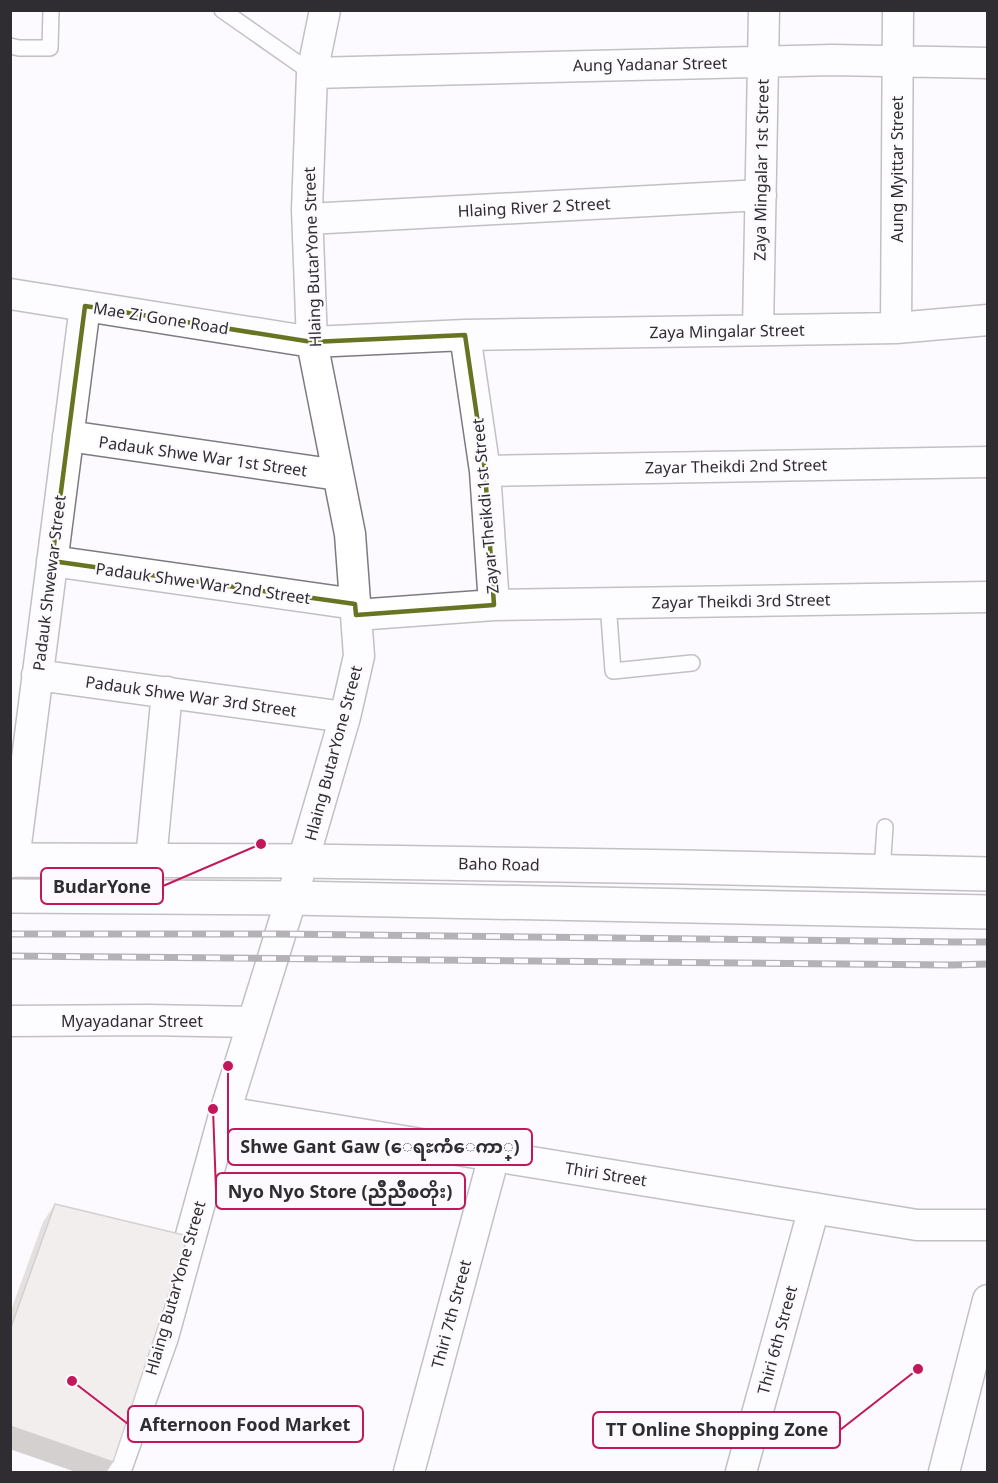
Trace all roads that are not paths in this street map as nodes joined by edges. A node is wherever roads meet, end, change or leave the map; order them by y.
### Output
1 (51, 10) edge
2 (222, 10) edge
3 (325, 10) edge
4 (764, 10) edge
5 (898, 10) edge
6 (10, 45) edge
7 (764, 61) junction
8 (898, 61) junction
9 (987, 63) edge
10 (312, 73) junction
11 (761, 195) junction
12 (308, 219) junction
13 (10, 294) edge
14 (85, 306) junction
15 (987, 320) edge
16 (896, 328) junction
17 (758, 330) junction
18 (465, 335) junction
19 (312, 342) junction
20 (68, 436) junction
21 (987, 462) edge
22 (485, 471) junction
23 (338, 475) junction
24 (52, 561) junction
25 (987, 597) edge
26 (608, 603) junction
27 (494, 605) junction
28 (356, 609) junction
29 (692, 663) dead end
30 (38, 675) junction
31 (167, 693) junction
32 (345, 717) junction
33 (885, 827) dead end
34 (151, 860) junction
35 (12, 861) edge
36 (303, 861) junction
37 (882, 871) junction
38 (987, 873) edge
39 (10, 896) edge
40 (292, 898) junction
41 (987, 912) edge
42 (10, 1021) edge
43 (253, 1022) junction
44 (225, 1112) junction
45 (494, 1156) junction
46 (814, 1208) junction
47 (987, 1225) edge
48 (987, 1300) edge
49 (115, 1473) edge
50 (409, 1473) edge
51 (741, 1473) edge
52 (944, 1473) edge

1 - 6 lane
2 - 10 lane
3 - 10 street, Hlaing ButarYone Street
4 - 7 street, Zaya Mingalar 1st Street
5 - 8 street, Aung Myittar Street
7 - 8 street, Aung Yadanar Street
7 - 10 street, Aung Yadanar Street
7 - 11 street, Zaya Mingalar 1st Street
8 - 9 street, Aung Yadanar Street
8 - 16 street, Aung Myittar Street
10 - 12 street, Hlaing ButarYone Street
11 - 12 street, Hlaing River 2 Street
11 - 17 street, Zaya Mingalar 1st Street
12 - 19 street, Hlaing ButarYone Street
13 - 14 street, Mae Zi Gone Road
14 - 19 street, Mae Zi Gone Road
14 - 20 street, Padauk Shwewar Street
15 - 16 street, Zaya Mingalar Street
16 - 17 street, Zaya Mingalar Street
17 - 18 street, Zaya Mingalar Street
18 - 19 street, Mae Zi Gone Road
18 - 22 street, Zayar Theikdi 1st Street
19 - 23 street, Hlaing ButarYone Street
20 - 23 street, Padauk Shwe War 1st Street
20 - 24 street, Padauk Shwewar Street
21 - 22 street, Zayar Theikdi 2nd Street
22 - 27 street, Zayar Theikdi 1st Street
23 - 28 street, Hlaing ButarYone Street
24 - 28 street, Padauk Shwe War 2nd Street
24 - 30 street, Padauk Shwewar Street
25 - 26 street, Zayar Theikdi 3rd Street
26 - 27 street, Zayar Theikdi 3rd Street
26 - 29 lane
27 - 28 street, Padauk Shwe War 2nd Street
28 - 32 street, Hlaing ButarYone Street
30 - 31 street, Padauk Shwe War 3rd Street
30 - 35 street, Padauk Shwewar Street
31 - 32 street, Padauk Shwe War 3rd Street
31 - 34 street
32 - 36 street, Hlaing ButarYone Street
33 - 37 lane
34 - 35 main road, Baho Road
34 - 36 main road, Baho Road
36 - 37 main road, Baho Road
36 - 40 street, Hlaing ButarYone Street
37 - 38 main road, Baho Road
39 - 40 main road
40 - 41 main road
40 - 43 street, Hlaing ButarYone Street
42 - 43 street, Myayadanar Street
43 - 44 street, Hlaing ButarYone Street
44 - 45 street, Thiri Street
44 - 49 street, Hlaing ButarYone Street
45 - 46 street, Thiri Street
45 - 50 street, Thiri 7th Street
46 - 47 street, Thiri Street
46 - 51 street, Thiri 6th Street
48 - 52 street

